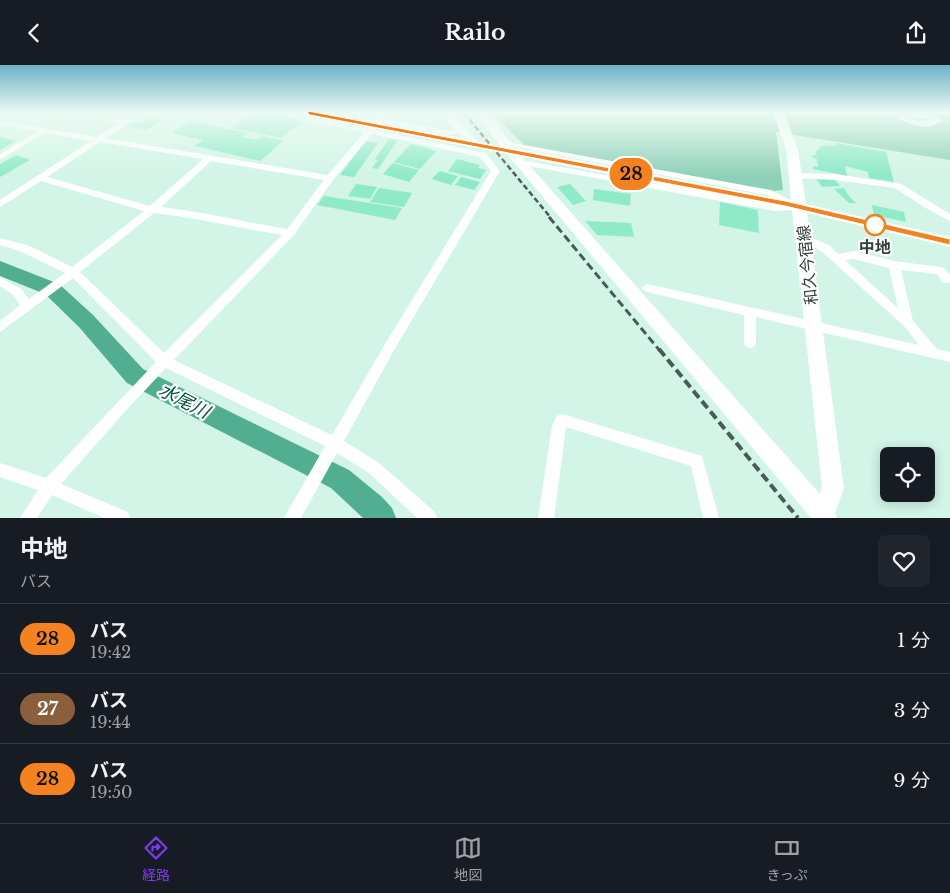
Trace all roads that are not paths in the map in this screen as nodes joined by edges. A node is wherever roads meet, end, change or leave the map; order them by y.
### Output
1 (38, 134) edge
2 (62, 134) edge
3 (107, 134) edge
4 (366, 134) edge
5 (407, 134) edge
6 (421, 134) edge
7 (464, 134) edge
8 (498, 134) edge
9 (787, 134) edge
10 (98, 140) junction
11 (504, 143) junction
12 (483, 155) junction
13 (0, 157) edge
14 (209, 158) junction
15 (518, 161) junction
16 (636, 175) joint
17 (796, 176) junction
18 (40, 178) junction
19 (330, 178) junction
20 (0, 204) edge
21 (800, 207) junction
22 (150, 210) junction
23 (950, 218) edge
24 (290, 233) junction
25 (804, 238) junction
26 (0, 241) edge
27 (950, 242) edge
28 (836, 258) junction
29 (894, 265) junction
30 (73, 272) junction
31 (0, 281) edge
32 (949, 283) edge
33 (647, 288) dead end
34 (27, 307) junction
35 (750, 312) junction
36 (908, 323) junction
37 (814, 326) junction
38 (0, 327) edge
39 (750, 343) dead end
40 (934, 354) junction
41 (950, 357) edge
42 (164, 361) junction
43 (336, 444) junction
44 (0, 470) edge
45 (49, 486) junction
46 (825, 516) edge
47 (28, 518) edge
48 (122, 518) edge
49 (292, 518) edge
50 (429, 518) edge
51 (546, 518) edge
52 (711, 518) edge

1 - 13 lane
2 - 10 street
3 - 10 street
4 - 19 street
5 - 12 street
6 - 16 main road, 和久今宿線
7 - 12 street
8 - 11 street
9 - 17 street
10 - 14 street
10 - 18 street
11 - 15 street
11 - 21 street
12 - 43 street
14 - 19 street
14 - 22 street
15 - 21 street
15 - 46 street
16 - 21 street, 和久今宿線
17 - 21 street
17 - 23 street
18 - 20 street
18 - 22 street
19 - 24 street
21 - 25 street, 和久今宿線
21 - 27 street
22 - 24 street
22 - 30 street
24 - 42 street
25 - 28 street
25 - 37 street, 和久今宿線
26 - 30 street
28 - 29 street
28 - 36 street
29 - 32 street
29 - 36 street
30 - 34 street
30 - 42 street
31 - 34 street
33 - 35 street
34 - 38 street
35 - 37 street
35 - 39 street
36 - 40 street
37 - 40 street
37 - 46 street, 和久今宿線
40 - 41 street
42 - 43 street
42 - 45 street
43 - 49 street
43 - 50 street
44 - 45 street
45 - 47 street
45 - 48 street
51 - 52 street

